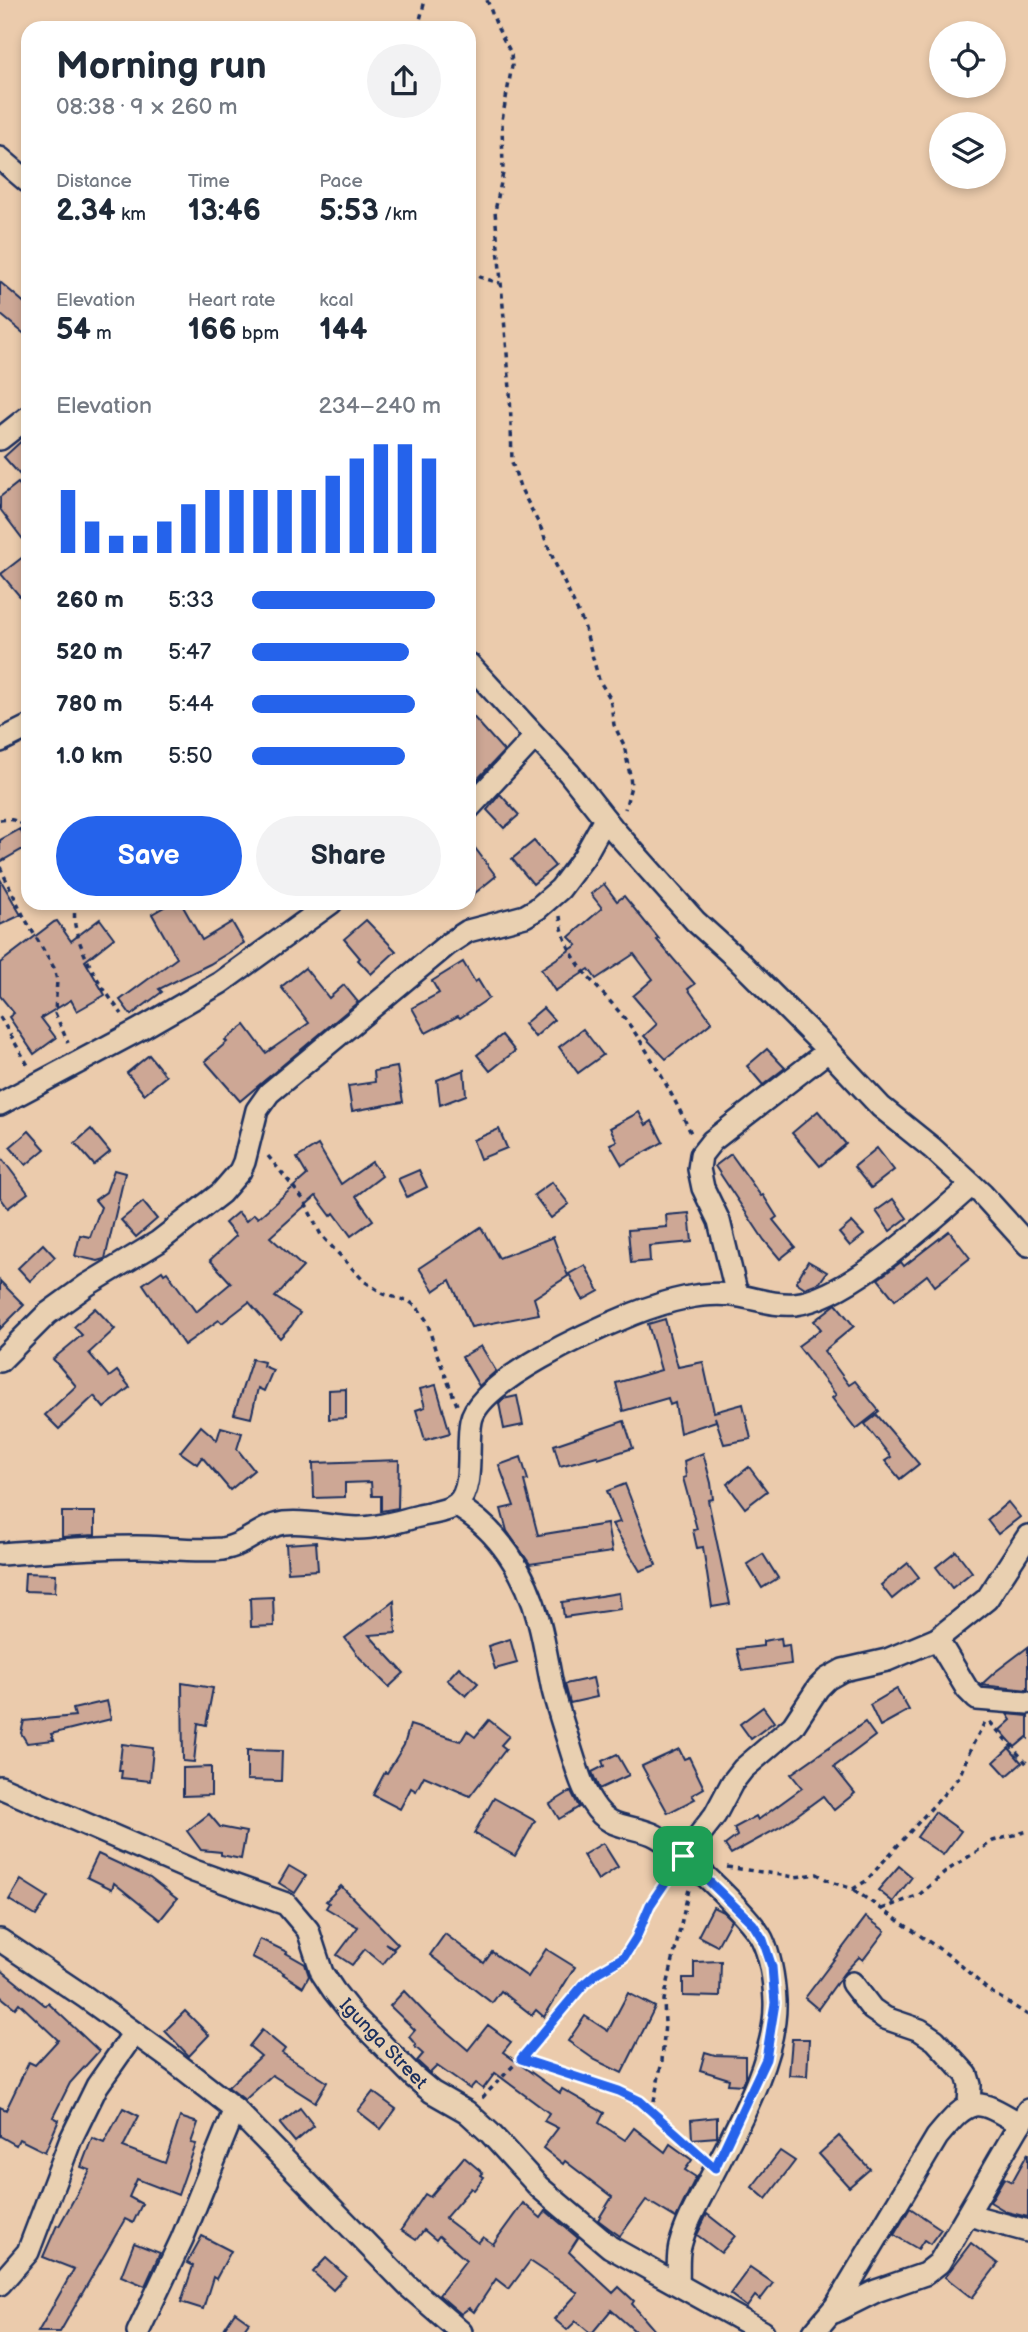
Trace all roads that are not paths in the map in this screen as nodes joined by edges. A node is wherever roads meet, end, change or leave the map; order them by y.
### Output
1 (0, 158) edge
2 (21, 176) edge
3 (21, 422) edge
4 (0, 439) edge
5 (476, 672) edge
6 (21, 730) edge
7 (535, 737) junction
8 (0, 741) edge
9 (476, 800) edge
10 (610, 824) junction
11 (321, 910) edge
12 (828, 1051) junction
13 (0, 1104) edge
14 (972, 1185) junction
15 (1028, 1245) edge
16 (737, 1296) junction
17 (0, 1361) edge
18 (455, 1505) junction
19 (1028, 1536) edge
20 (0, 1554) edge
21 (937, 1639) junction
22 (1028, 1703) edge
23 (0, 1787) edge
24 (688, 1861) junction
25 (0, 1940) edge
26 (852, 1983) dead end
27 (134, 2033) junction
28 (969, 2105) junction
29 (235, 2109) junction
30 (1024, 2117) edge
31 (968, 2215) junction
32 (1028, 2231) edge
33 (678, 2283) junction
34 (0, 2284) edge
35 (829, 2314) junction
36 (138, 2332) edge
37 (461, 2332) edge
38 (764, 2332) edge
39 (814, 2332) edge

1 - 2 street
3 - 4 street
5 - 7 street
6 - 8 street
7 - 9 street
7 - 10 street
10 - 12 street
10 - 17 street
11 - 13 street
12 - 14 street
12 - 16 street
14 - 15 street
14 - 16 street
16 - 18 street
18 - 20 street
18 - 24 street
19 - 21 street
21 - 22 street
21 - 24 street
23 - 33 street, Igunga Street
24 - 33 street
25 - 27 street
26 - 28 street
27 - 29 street
27 - 34 street
28 - 30 street
28 - 35 street
29 - 36 street
29 - 37 street
30 - 31 street
31 - 32 street
31 - 35 street
33 - 38 street, Igunga Street
35 - 39 street

